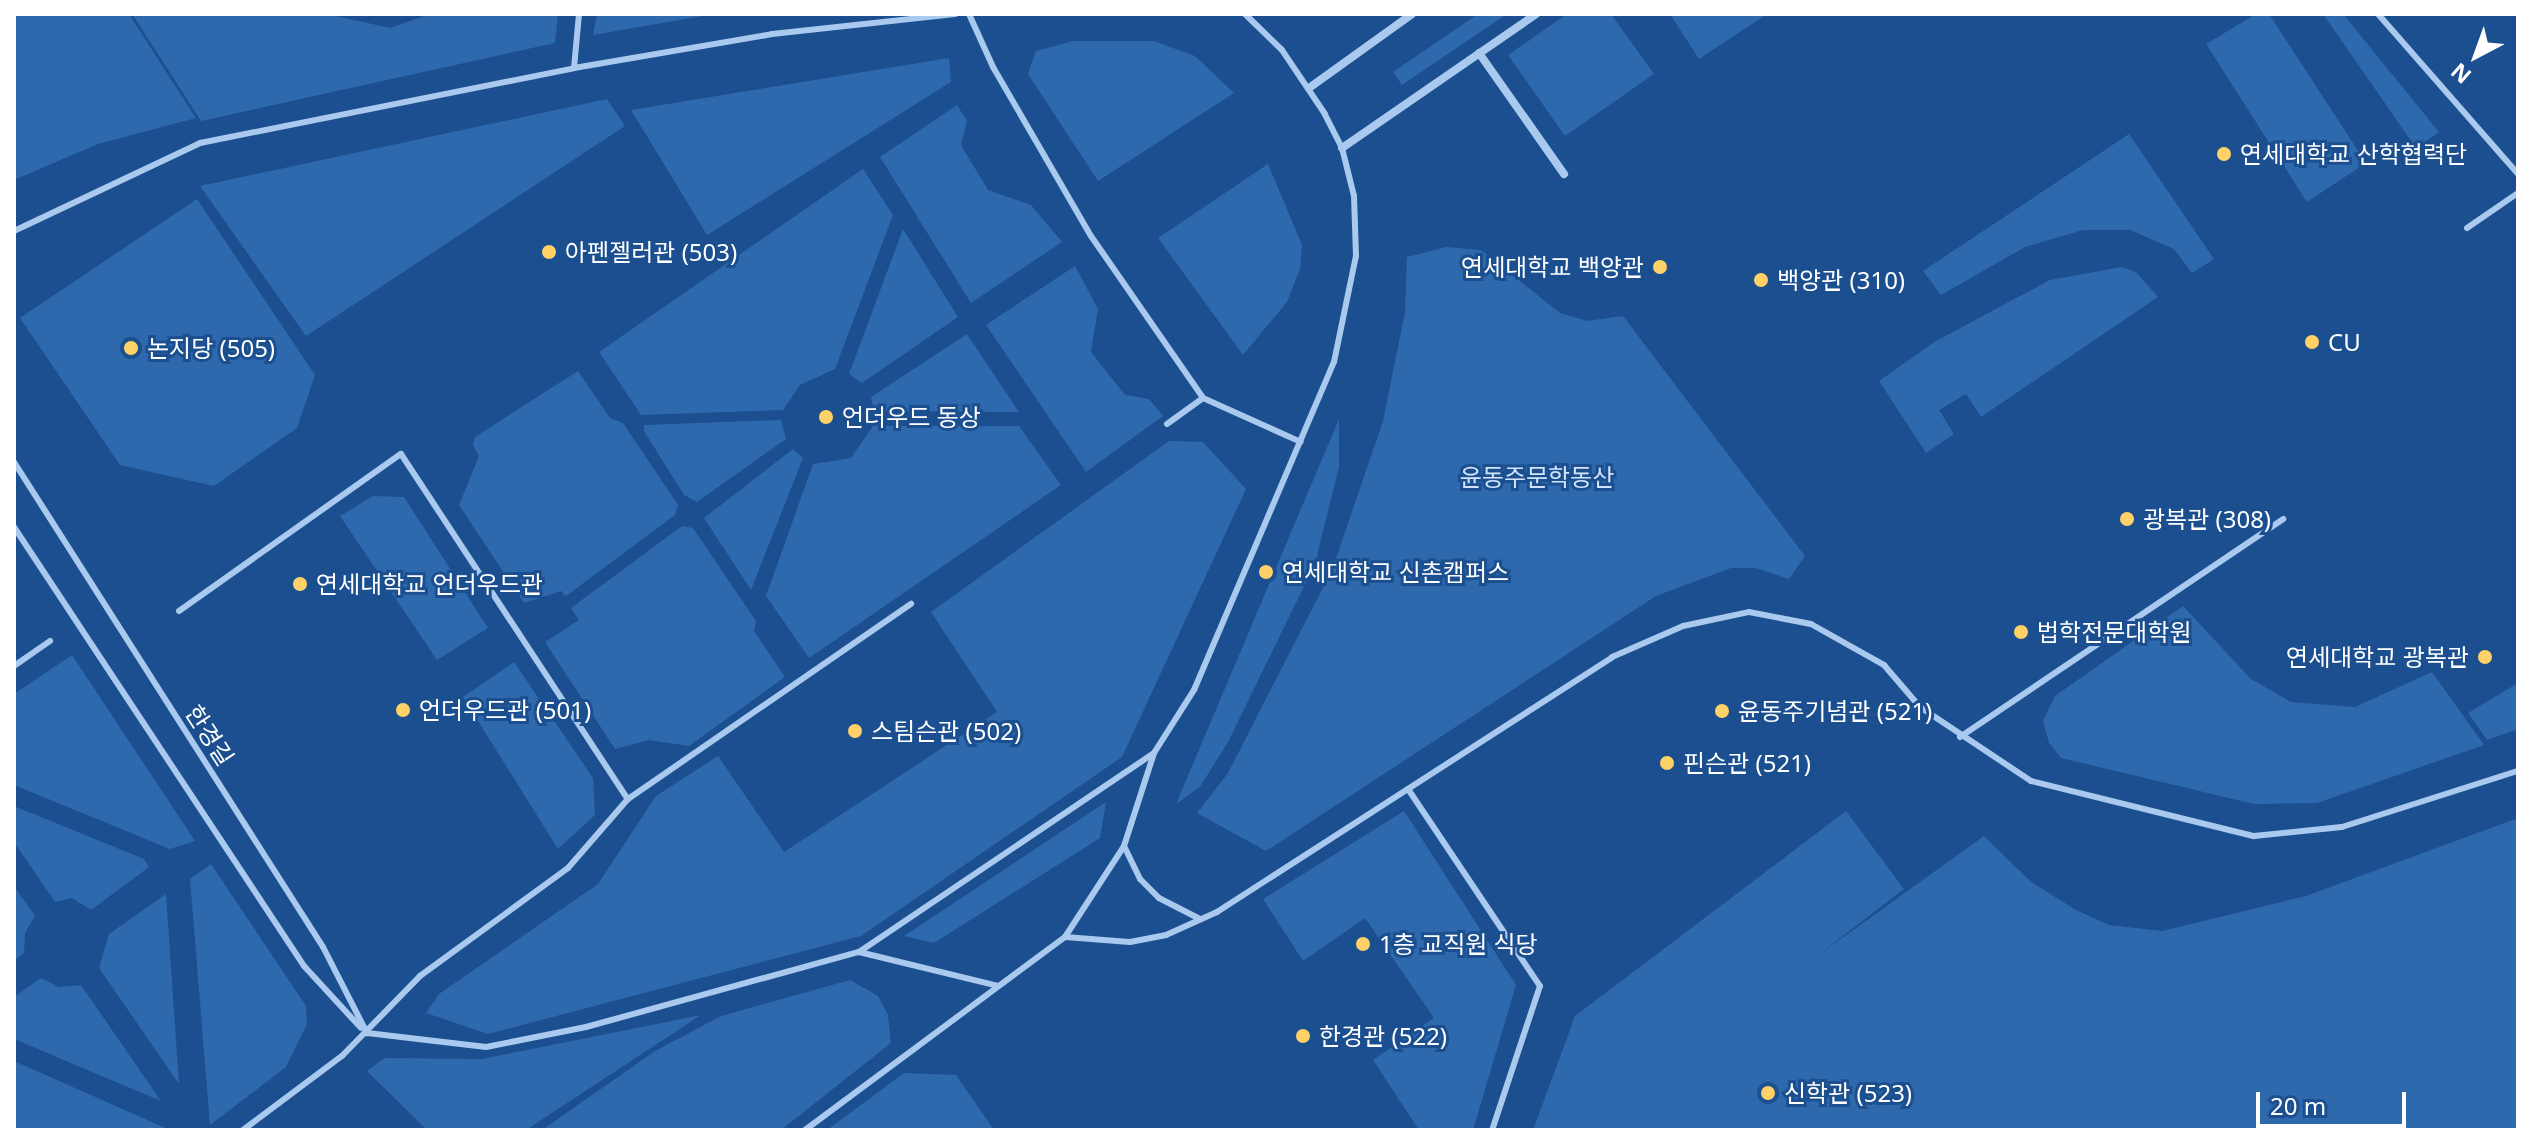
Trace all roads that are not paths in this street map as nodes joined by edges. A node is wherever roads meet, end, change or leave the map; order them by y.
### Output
1 (579, 14) edge
2 (955, 14) edge
3 (969, 14) edge
4 (1245, 14) edge
5 (1412, 14) edge
6 (1536, 14) edge
7 (2378, 14) edge
8 (1257, 16) edge
9 (1479, 53) junction
10 (574, 68) junction
11 (1309, 88) junction
12 (1342, 148) junction
13 (1564, 174) dead end
14 (2518, 174) edge
15 (2518, 193) edge
16 (2467, 228) dead end
17 (14, 231) edge
18 (1203, 398) junction
19 (1167, 424) dead end
20 (1301, 442) junction
21 (14, 462) edge
22 (2283, 519) dead end
23 (14, 527) edge
24 (911, 604) dead end
25 (179, 611) dead end
26 (50, 641) dead end
27 (14, 666) edge
28 (1960, 737) junction
29 (1154, 753) junction
30 (2518, 771) edge
31 (1408, 789) junction
32 (628, 799) junction
33 (1124, 846) junction
34 (1200, 919) junction
35 (1065, 937) junction
36 (859, 952) junction
37 (998, 986) junction
38 (367, 1033) junction
39 (243, 1130) edge
40 (805, 1130) edge
41 (1492, 1130) edge

1 - 10 lane
2 - 10 lane
3 - 18 lane
4 - 8 lane
5 - 11 street
6 - 9 street
7 - 14 lane
8 - 11 lane
9 - 12 street
9 - 13 street
10 - 17 lane
11 - 12 lane
12 - 20 lane
15 - 16 lane
18 - 19 lane
18 - 20 lane
20 - 29 lane
21 - 38 lane, 한경길
22 - 28 lane
23 - 38 lane
24 - 32 lane
25 - 32 lane
26 - 27 lane
28 - 30 lane
28 - 31 lane
29 - 33 lane
29 - 36 lane
31 - 34 lane
31 - 41 lane
32 - 38 lane
33 - 34 lane
33 - 35 lane
34 - 35 lane
35 - 37 lane
36 - 37 lane
36 - 38 lane
37 - 40 lane
38 - 39 lane

